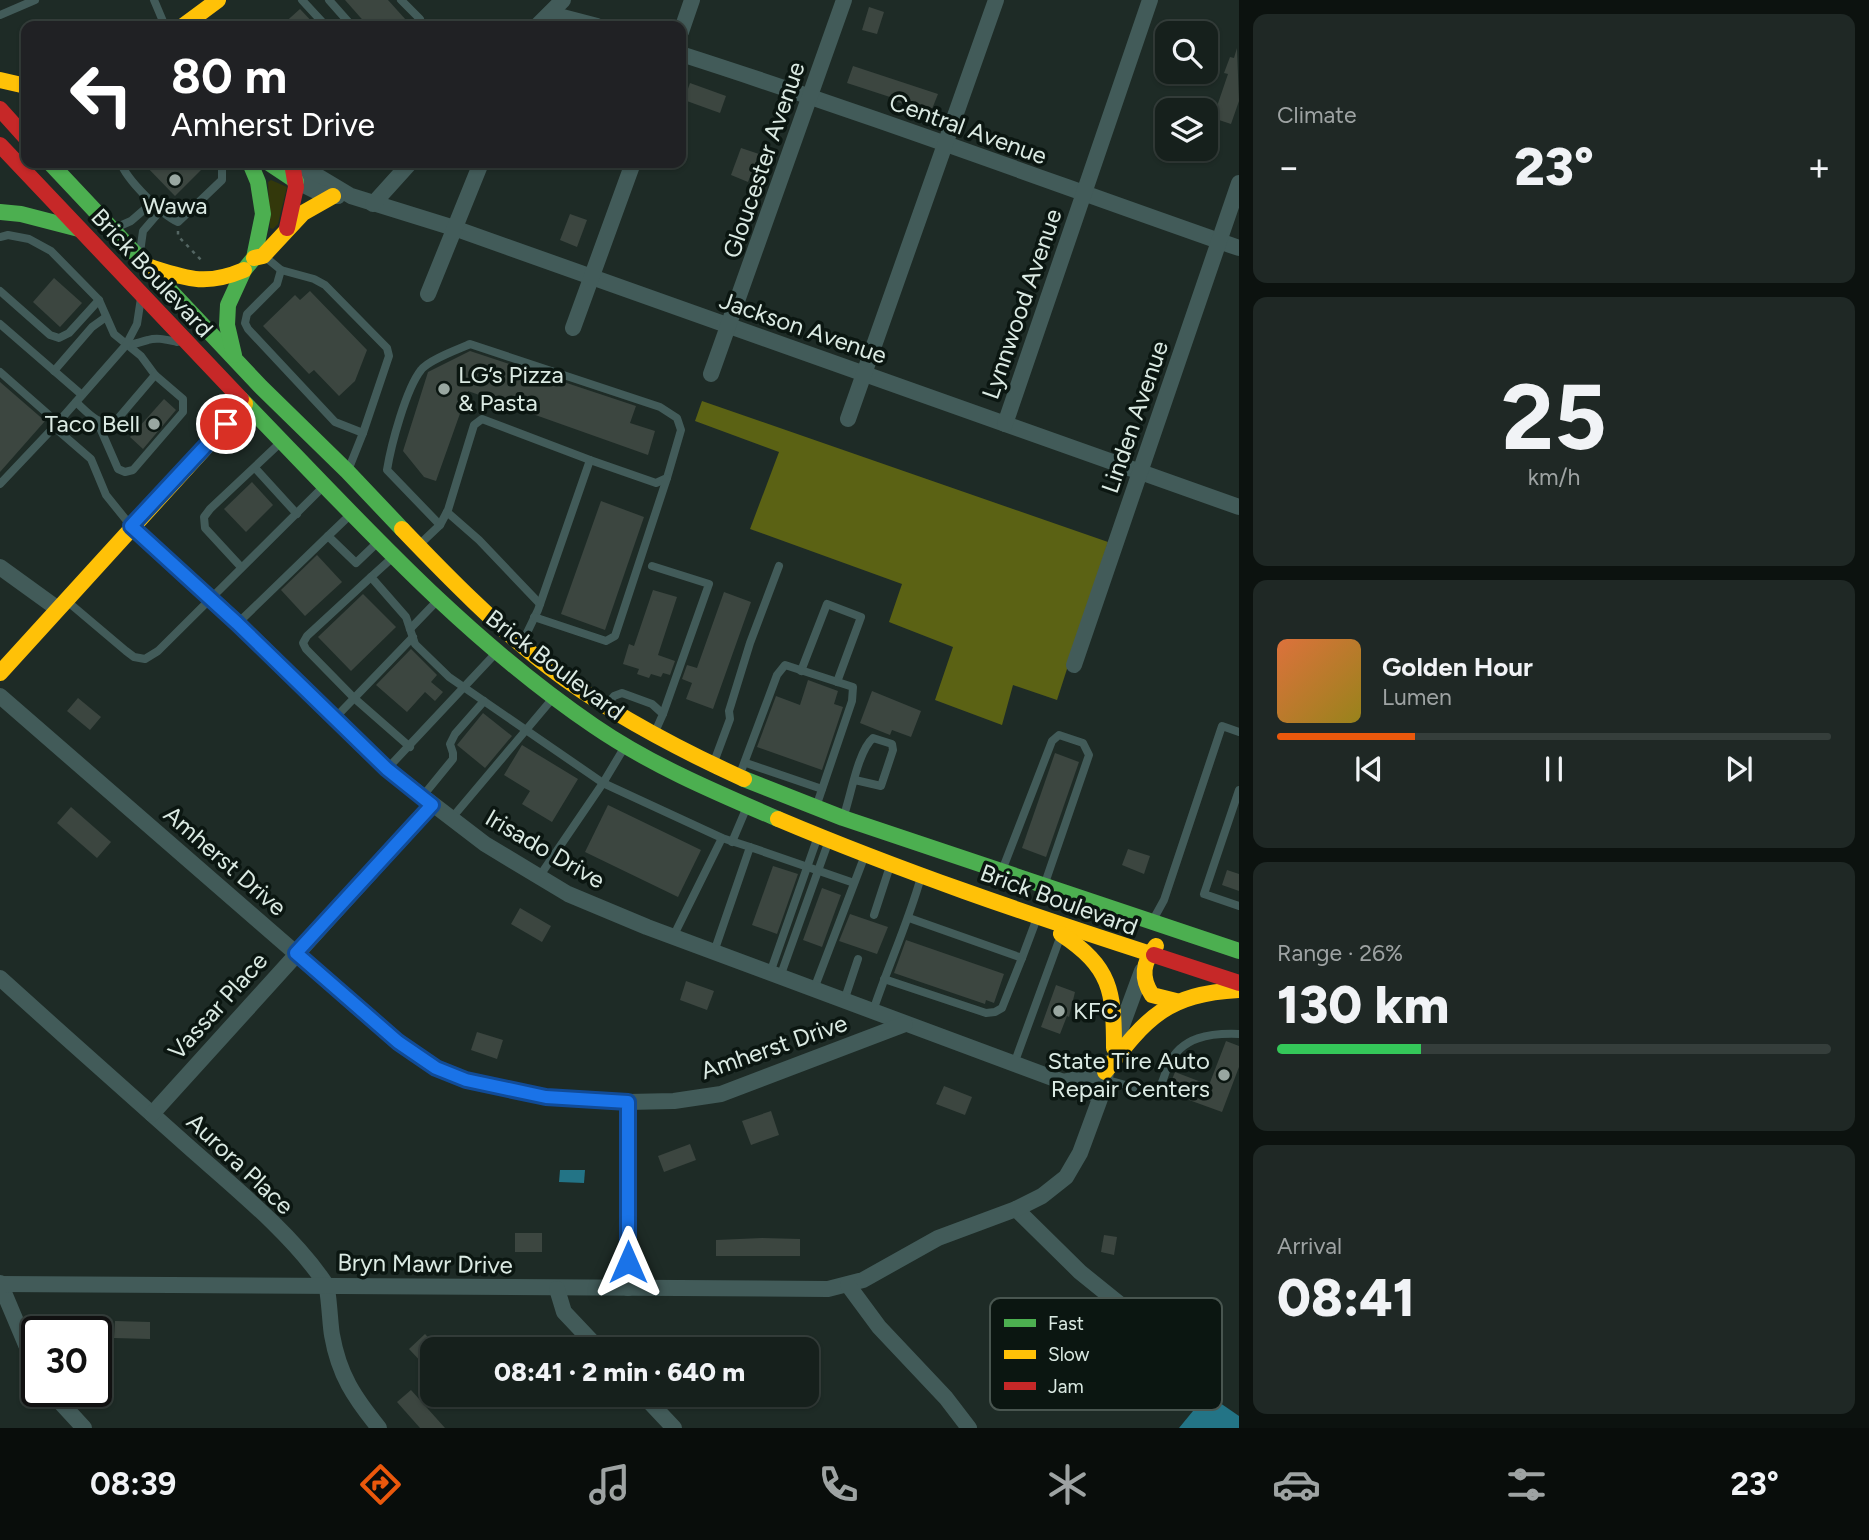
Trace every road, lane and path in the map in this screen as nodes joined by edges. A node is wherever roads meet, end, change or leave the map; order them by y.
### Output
1 (34, 0) edge
2 (154, 0) edge
3 (218, 0) edge
4 (302, 0) edge
5 (329, 0) edge
6 (401, 0) edge
7 (563, 0) edge
8 (692, 0) edge
9 (844, 0) edge
10 (996, 0) edge
11 (1150, 0) edge
12 (551, 14) junction
13 (0, 15) edge
14 (163, 21) edge
15 (190, 21) edge
16 (321, 21) edge
17 (348, 21) edge
18 (418, 21) edge
19 (543, 21) edge
20 (578, 21) edge
21 (685, 21) edge
22 (686, 56) edge
23 (0, 80) edge
24 (21, 85) edge
25 (811, 96) junction
26 (0, 109) edge
27 (21, 132) edge
28 (945, 146) junction
29 (21, 147) edge
30 (4, 155) edge
31 (55, 168) edge
32 (124, 168) edge
33 (222, 168) edge
34 (252, 168) edge
35 (277, 168) edge
36 (295, 168) edge
37 (303, 168) edge
38 (405, 168) edge
39 (479, 168) edge
40 (631, 168) edge
41 (296, 181) junction
42 (1239, 183) edge
43 (1083, 194) junction
44 (333, 196) junction
45 (351, 196) junction
46 (153, 202) junction
47 (373, 204) junction
48 (161, 210) junction
49 (0, 212) edge
50 (178, 222) junction
51 (80, 229) junction
52 (112, 229) junction
53 (454, 229) junction
54 (286, 230) junction
55 (0, 237) edge
56 (1219, 241) junction
57 (1239, 248) edge
58 (254, 261) junction
59 (144, 263) junction
60 (205, 265) dead end
61 (281, 270) junction
62 (591, 277) junction
63 (0, 292) edge
64 (428, 293) dead end
65 (141, 294) junction
66 (99, 300) junction
67 (107, 317) junction
68 (0, 324) edge
69 (729, 326) junction
70 (573, 328) dead end
71 (188, 344) junction
72 (126, 345) junction
73 (235, 358) junction
74 (54, 371) junction
75 (0, 372) edge
76 (155, 374) junction
77 (711, 374) dead end
78 (865, 374) junction
79 (82, 395) junction
80 (76, 402) junction
81 (245, 404) junction
82 (848, 419) dead end
83 (97, 421) junction
84 (1005, 424) junction
85 (56, 425) junction
86 (363, 433) junction
87 (282, 441) junction
88 (590, 460) junction
89 (255, 468) junction
90 (347, 471) junction
91 (1139, 473) junction
92 (667, 478) junction
93 (0, 484) edge
94 (325, 485) junction
95 (1239, 507) edge
96 (447, 512) junction
97 (352, 513) junction
98 (297, 514) junction
99 (440, 525) junction
100 (131, 526) junction
101 (328, 536) junction
102 (380, 540) junction
103 (418, 546) junction
104 (395, 556) junction
105 (652, 566) dead end
106 (779, 566) dead end
107 (0, 567) edge
108 (241, 567) junction
109 (371, 577) junction
110 (210, 597) junction
111 (438, 600) junction
112 (540, 604) junction
113 (62, 605) junction
114 (534, 617) junction
115 (237, 623) junction
116 (412, 633) junction
117 (521, 644) junction
118 (497, 652) junction
119 (1074, 665) dead end
120 (801, 671) junction
121 (0, 673) edge
122 (837, 682) junction
123 (463, 687) junction
124 (0, 696) edge
125 (554, 696) junction
126 (354, 698) junction
127 (484, 701) junction
128 (606, 706) junction
129 (663, 714) junction
130 (335, 719) junction
131 (526, 730) junction
132 (1239, 733) edge
133 (654, 735) junction
134 (625, 746) junction
135 (410, 747) junction
136 (713, 764) junction
137 (387, 769) junction
138 (742, 770) junction
139 (855, 780) junction
140 (603, 783) junction
141 (822, 789) junction
142 (1239, 790) edge
143 (427, 801) junction
144 (747, 807) junction
145 (816, 807) junction
146 (843, 818) junction
147 (451, 819) junction
148 (722, 838) junction
149 (824, 838) junction
150 (732, 842) junction
151 (750, 847) junction
152 (865, 854) junction
153 (891, 863) junction
154 (807, 867) junction
155 (818, 871) junction
156 (1002, 872) junction
157 (922, 874) junction
158 (539, 877) junction
159 (855, 883) junction
160 (1044, 886) junction
161 (1239, 906) edge
162 (874, 915) dead end
163 (909, 918) junction
164 (1039, 919) junction
165 (1152, 922) junction
166 (1061, 934) junction
167 (1186, 934) junction
168 (673, 937) junction
169 (1239, 951) edge
170 (714, 952) junction
171 (296, 953) junction
172 (1022, 958) junction
173 (858, 959) dead end
174 (1145, 964) junction
175 (775, 975) junction
176 (0, 978) edge
177 (884, 979) junction
178 (1239, 984) edge
179 (814, 989) junction
180 (1239, 990) edge
181 (1176, 1000) junction
182 (844, 1001) junction
183 (873, 1012) junction
184 (905, 1024) junction
185 (1239, 1034) edge
186 (1114, 1048) junction
187 (1014, 1064) junction
188 (1105, 1075) junction
189 (1063, 1082) junction
190 (1101, 1096) junction
191 (628, 1102) junction
192 (152, 1114) junction
193 (1016, 1209) junction
194 (0, 1284) edge
195 (848, 1285) junction
196 (327, 1286) junction
197 (628, 1288) junction
198 (557, 1289) junction
199 (1112, 1298) edge
200 (21, 1333) edge
201 (588, 1337) edge
202 (65, 1407) edge
203 (654, 1407) edge
204 (84, 1428) edge
205 (379, 1428) edge
206 (674, 1428) edge
207 (969, 1428) edge

1 - 13 lane
2 - 14 lane
3 - 15 main road
4 - 16 lane
5 - 17 lane
6 - 18 lane
7 - 12 street
8 - 21 street
9 - 25 street, Gloucester Avenue
10 - 28 street
11 - 43 street, Lynnwood Avenue
12 - 19 street
12 - 20 street
22 - 25 street, Central Avenue
23 - 24 main road
25 - 28 street, Central Avenue
25 - 69 street, Gloucester Avenue
26 - 27 main road
28 - 43 street, Central Avenue
28 - 78 street
29 - 30 main road
30 - 51 main road, Brick Boulevard
31 - 52 main road, Brick Boulevard
32 - 46 lane
33 - 50 lane
34 - 58 main road
35 - 41 main road, Jackson Avenue
36 - 41 main road
37 - 45 street, Jackson Avenue
38 - 47 street
39 - 53 street
40 - 62 street
41 - 44 street, Jackson Avenue
41 - 54 main road
42 - 56 street, Linden Avenue
43 - 56 street, Central Avenue
43 - 84 street, Lynnwood Avenue
44 - 45 street, Jackson Avenue
44 - 54 main road
45 - 47 street, Jackson Avenue
46 - 48 lane
46 - 52 lane
47 - 53 street, Jackson Avenue
48 - 50 lane
48 - 59 lane
49 - 51 main road
50 - 60 path
51 - 65 main road, Brick Boulevard
52 - 59 main road, Brick Boulevard
53 - 62 street, Jackson Avenue
53 - 64 street
54 - 58 main road
55 - 66 lane
56 - 57 street, Central Avenue
56 - 91 street, Linden Avenue
58 - 59 main road
58 - 61 lane
58 - 73 main road
59 - 73 main road, Brick Boulevard
61 - 86 lane
61 - 86 lane
62 - 69 street, Jackson Avenue
62 - 70 street
63 - 66 lane
65 - 71 main road, Brick Boulevard
65 - 72 lane
66 - 67 lane
67 - 72 lane
67 - 74 lane
68 - 74 lane
69 - 77 street, Gloucester Avenue
69 - 78 street, Jackson Avenue
71 - 72 lane
71 - 81 main road, Brick Boulevard
72 - 76 lane
72 - 79 lane
73 - 90 main road, Brick Boulevard
74 - 79 lane
75 - 85 lane
76 - 83 lane
76 - 83 lane
78 - 82 street
78 - 84 street, Jackson Avenue
79 - 80 lane
80 - 83 lane
80 - 85 lane
81 - 87 main road, Brick Boulevard
81 - 100 main road
84 - 91 street, Jackson Avenue
85 - 93 lane
85 - 100 lane
86 - 90 lane
87 - 89 lane
87 - 94 main road, Brick Boulevard
88 - 92 lane
88 - 96 lane
88 - 112 lane
89 - 98 lane
89 - 108 lane
90 - 103 main road, Brick Boulevard
91 - 95 street, Jackson Avenue
91 - 119 street, Linden Avenue
92 - 99 lane
92 - 114 lane
94 - 97 main road, Brick Boulevard
94 - 98 lane
96 - 99 lane
96 - 112 lane
97 - 101 lane
97 - 102 main road, Brick Boulevard
98 - 108 lane
99 - 103 lane
100 - 110 street, Irisado Drive
100 - 113 main road
101 - 102 lane
101 - 115 lane
102 - 104 main road, Brick Boulevard
103 - 117 main road, Brick Boulevard
104 - 109 lane
104 - 111 main road, Brick Boulevard
105 - 129 lane
106 - 136 lane
107 - 113 street
108 - 110 lane
109 - 116 lane
109 - 126 lane
110 - 113 lane
110 - 115 street, Irisado Drive
111 - 116 lane
111 - 118 main road, Brick Boulevard
112 - 114 lane
113 - 121 main road
114 - 117 lane
115 - 130 street, Irisado Drive
116 - 123 lane
116 - 126 lane
117 - 128 main road, Brick Boulevard
118 - 123 lane
118 - 125 main road, Brick Boulevard
120 - 122 lane
120 - 122 lane
120 - 138 lane
122 - 141 lane
123 - 127 lane
123 - 135 lane
124 - 171 street, Amherst Drive
125 - 131 lane
125 - 134 main road, Brick Boulevard
126 - 130 lane
126 - 135 lane
127 - 131 lane
127 - 143 lane
128 - 129 lane
128 - 133 main road, Brick Boulevard
129 - 133 lane
130 - 137 street, Irisado Drive
131 - 140 lane
131 - 147 lane
132 - 165 lane
133 - 136 main road, Brick Boulevard
134 - 140 lane
134 - 144 main road, Brick Boulevard
135 - 137 lane
136 - 138 main road, Brick Boulevard
137 - 143 street, Irisado Drive
138 - 141 lane
138 - 145 main road, Brick Boulevard
139 - 139 lane
139 - 146 lane
140 - 148 lane
140 - 158 lane
141 - 145 lane
142 - 161 lane
143 - 147 street, Irisado Drive
143 - 171 street, Vassar Place
144 - 149 main road, Brick Boulevard
144 - 150 lane
145 - 146 main road, Brick Boulevard
146 - 156 main road, Brick Boulevard
147 - 158 street, Irisado Drive
148 - 150 lane
148 - 168 lane
149 - 152 main road, Brick Boulevard
149 - 154 lane
149 - 155 lane
150 - 151 lane
151 - 154 lane
151 - 170 lane
152 - 153 main road, Brick Boulevard
152 - 159 lane
153 - 157 main road, Brick Boulevard
153 - 162 lane
154 - 155 lane
154 - 175 lane
155 - 159 lane
155 - 175 lane
156 - 160 main road, Brick Boulevard
156 - 160 lane
157 - 163 lane
157 - 164 main road, Brick Boulevard
158 - 168 street, Irisado Drive
159 - 179 lane
160 - 165 main road, Brick Boulevard
163 - 172 lane
163 - 177 lane
164 - 166 main road
164 - 172 lane
164 - 174 main road, Brick Boulevard
165 - 167 main road, Brick Boulevard
166 - 186 main road
166 - 187 lane
167 - 169 main road, Brick Boulevard
167 - 174 main road
168 - 170 street, Irisado Drive
170 - 175 street, Irisado Drive
171 - 191 street, Amherst Drive
171 - 192 street, Vassar Place
172 - 177 lane
173 - 182 lane
174 - 178 main road, Brick Boulevard
174 - 181 main road
174 - 186 street, Bryn Mawr Drive
175 - 179 street, Irisado Drive
176 - 192 street, Aurora Place
177 - 183 lane
179 - 182 street, Irisado Drive
180 - 181 main road
181 - 188 main road
182 - 183 street, Irisado Drive
183 - 184 street, Irisado Drive
184 - 187 street, Irisado Drive
184 - 191 street, Amherst Drive
185 - 188 lane
186 - 188 street, Bryn Mawr Drive
187 - 189 street, Irisado Drive
188 - 189 street
188 - 190 street, Bryn Mawr Drive
189 - 190 street, Irisado Drive
190 - 193 street, Bryn Mawr Drive
191 - 197 street
192 - 196 street, Aurora Place
193 - 195 street, Bryn Mawr Drive
193 - 199 street
194 - 196 street, Bryn Mawr Drive
194 - 200 street
195 - 197 street, Bryn Mawr Drive
195 - 207 street
196 - 198 street, Bryn Mawr Drive
196 - 205 street
197 - 198 street, Bryn Mawr Drive
198 - 201 street
202 - 204 street
203 - 206 street

